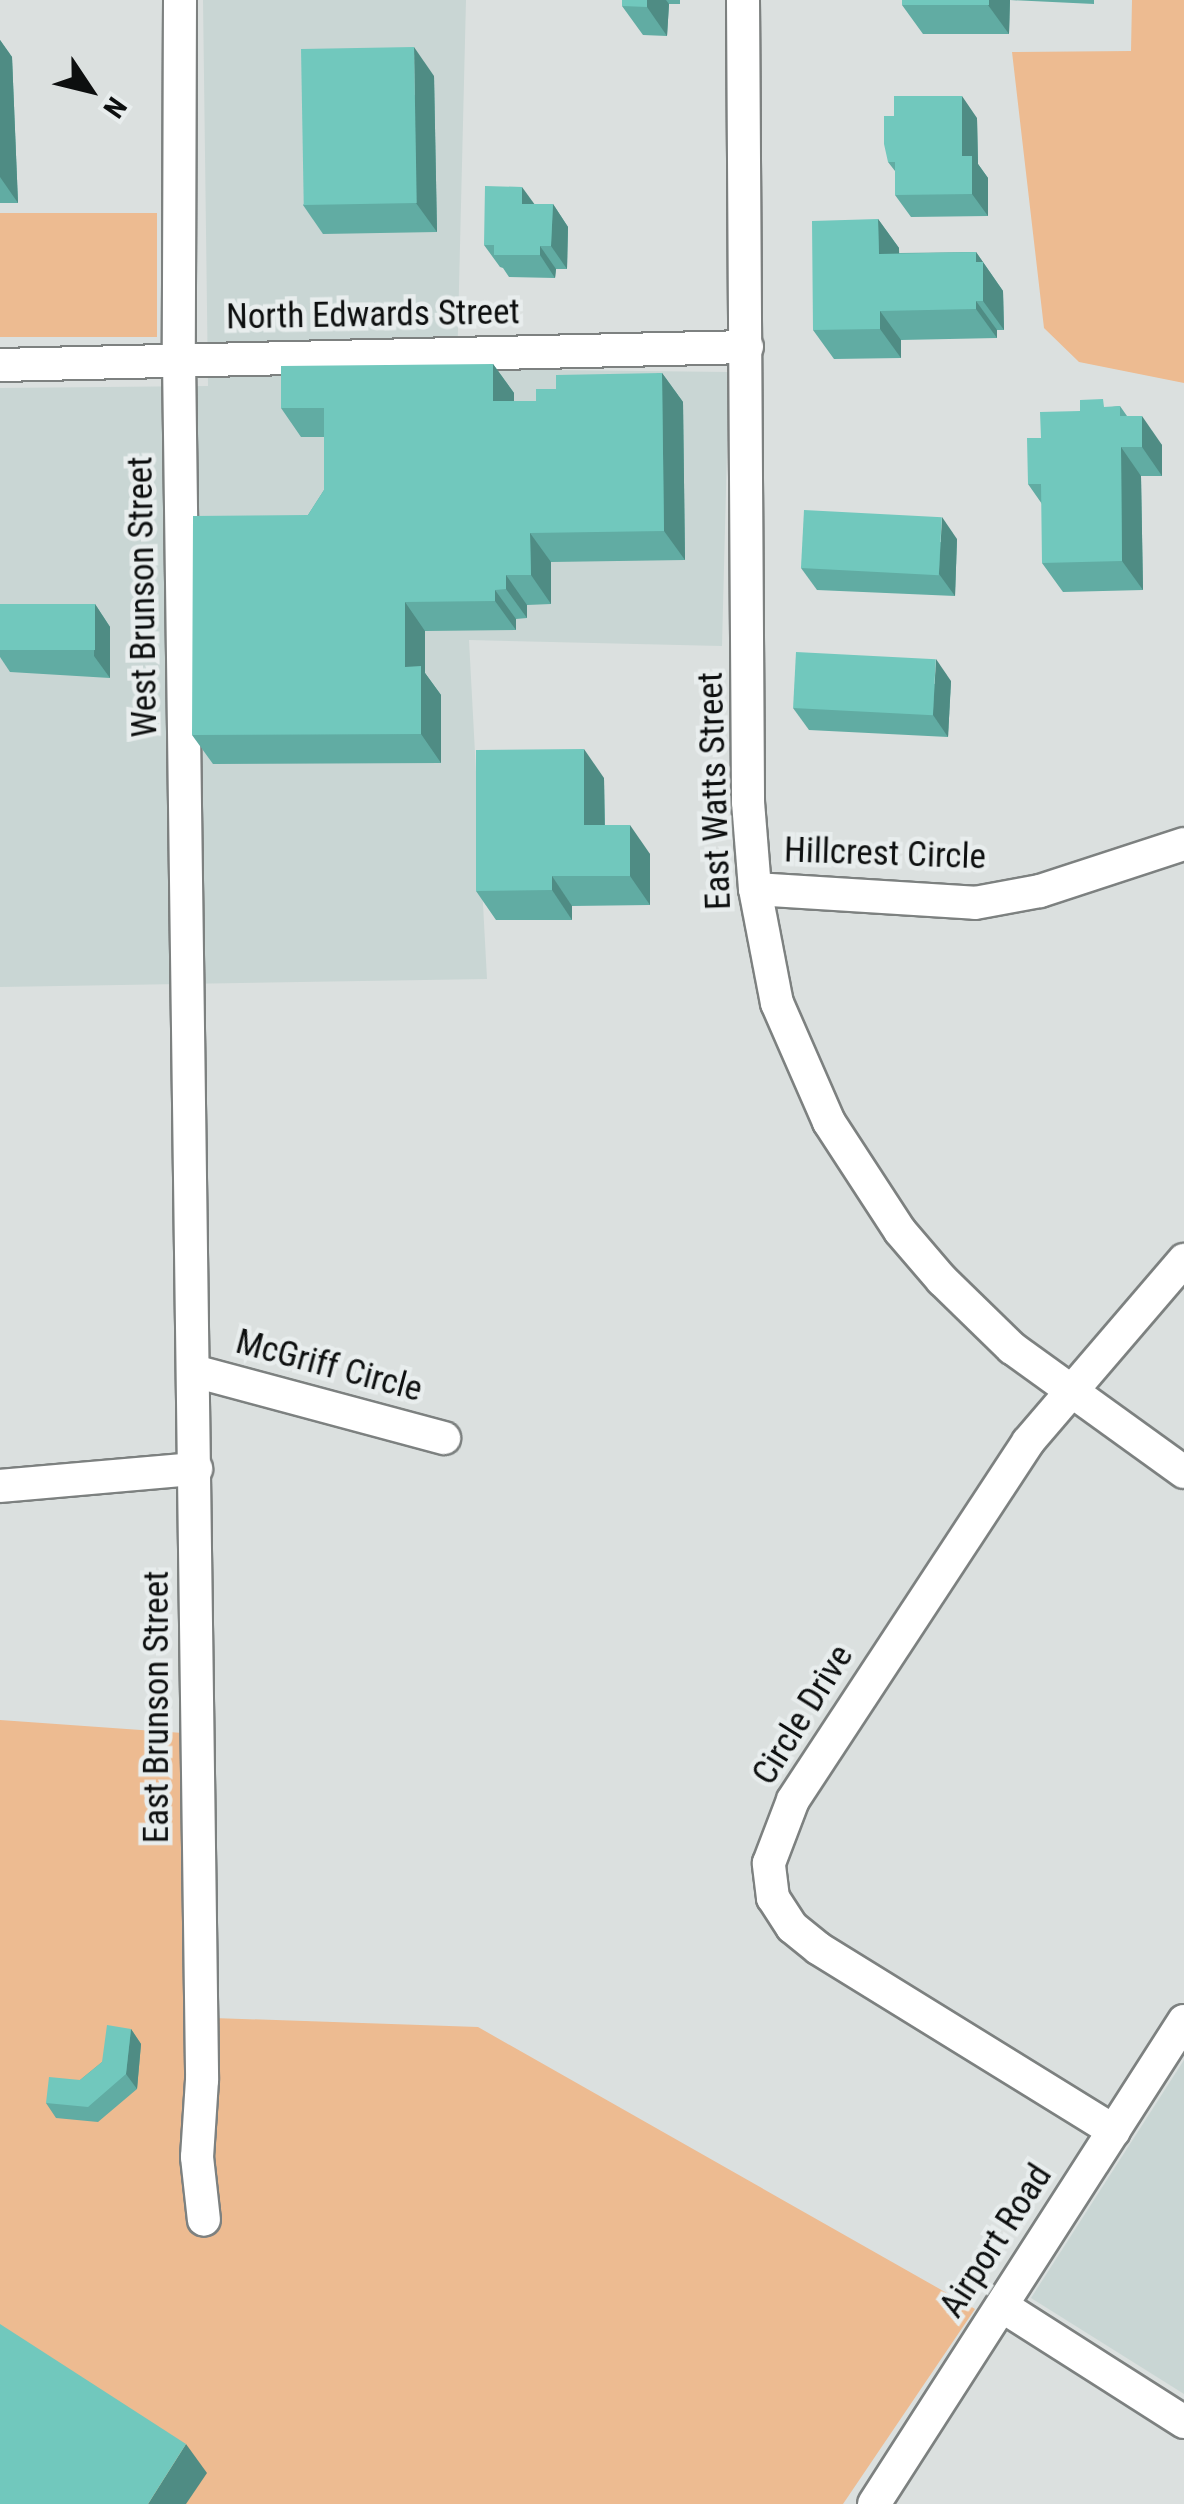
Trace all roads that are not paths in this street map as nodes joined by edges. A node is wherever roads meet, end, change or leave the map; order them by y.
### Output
1 (180, 0) edge
2 (743, 0) edge
3 (747, 346) junction
4 (179, 359) junction
5 (0, 365) edge
6 (1184, 844) edge
7 (754, 889) junction
8 (192, 1192) joint
9 (1184, 1260) edge
10 (194, 1371) junction
11 (1070, 1392) junction
12 (444, 1438) dead end
13 (196, 1470) junction
14 (1184, 1472) edge
15 (0, 1486) edge
16 (1184, 2021) edge
17 (1114, 2130) junction
18 (204, 2220) dead end
19 (1002, 2306) junction
20 (1184, 2422) edge
21 (874, 2504) edge

1 - 4 street, West Brunson Street
2 - 3 street, East Watts Street
3 - 4 street, North Edwards Street
3 - 7 street, East Watts Street
4 - 5 street, North Edwards Street
4 - 8 street, West Brunson Street
6 - 7 street, Hillcrest Circle
7 - 11 street, East Watts Street
8 - 10 street, East Brunson Street
9 - 11 street, Circle Drive
10 - 12 street, McGriff Circle
10 - 13 street, East Brunson Street
11 - 14 street, East Watts Street
11 - 17 street, Circle Drive
13 - 15 street
13 - 18 street, East Brunson Street
16 - 17 street, Airport Road
17 - 19 street, Airport Road
19 - 20 street
19 - 21 street, Airport Road

